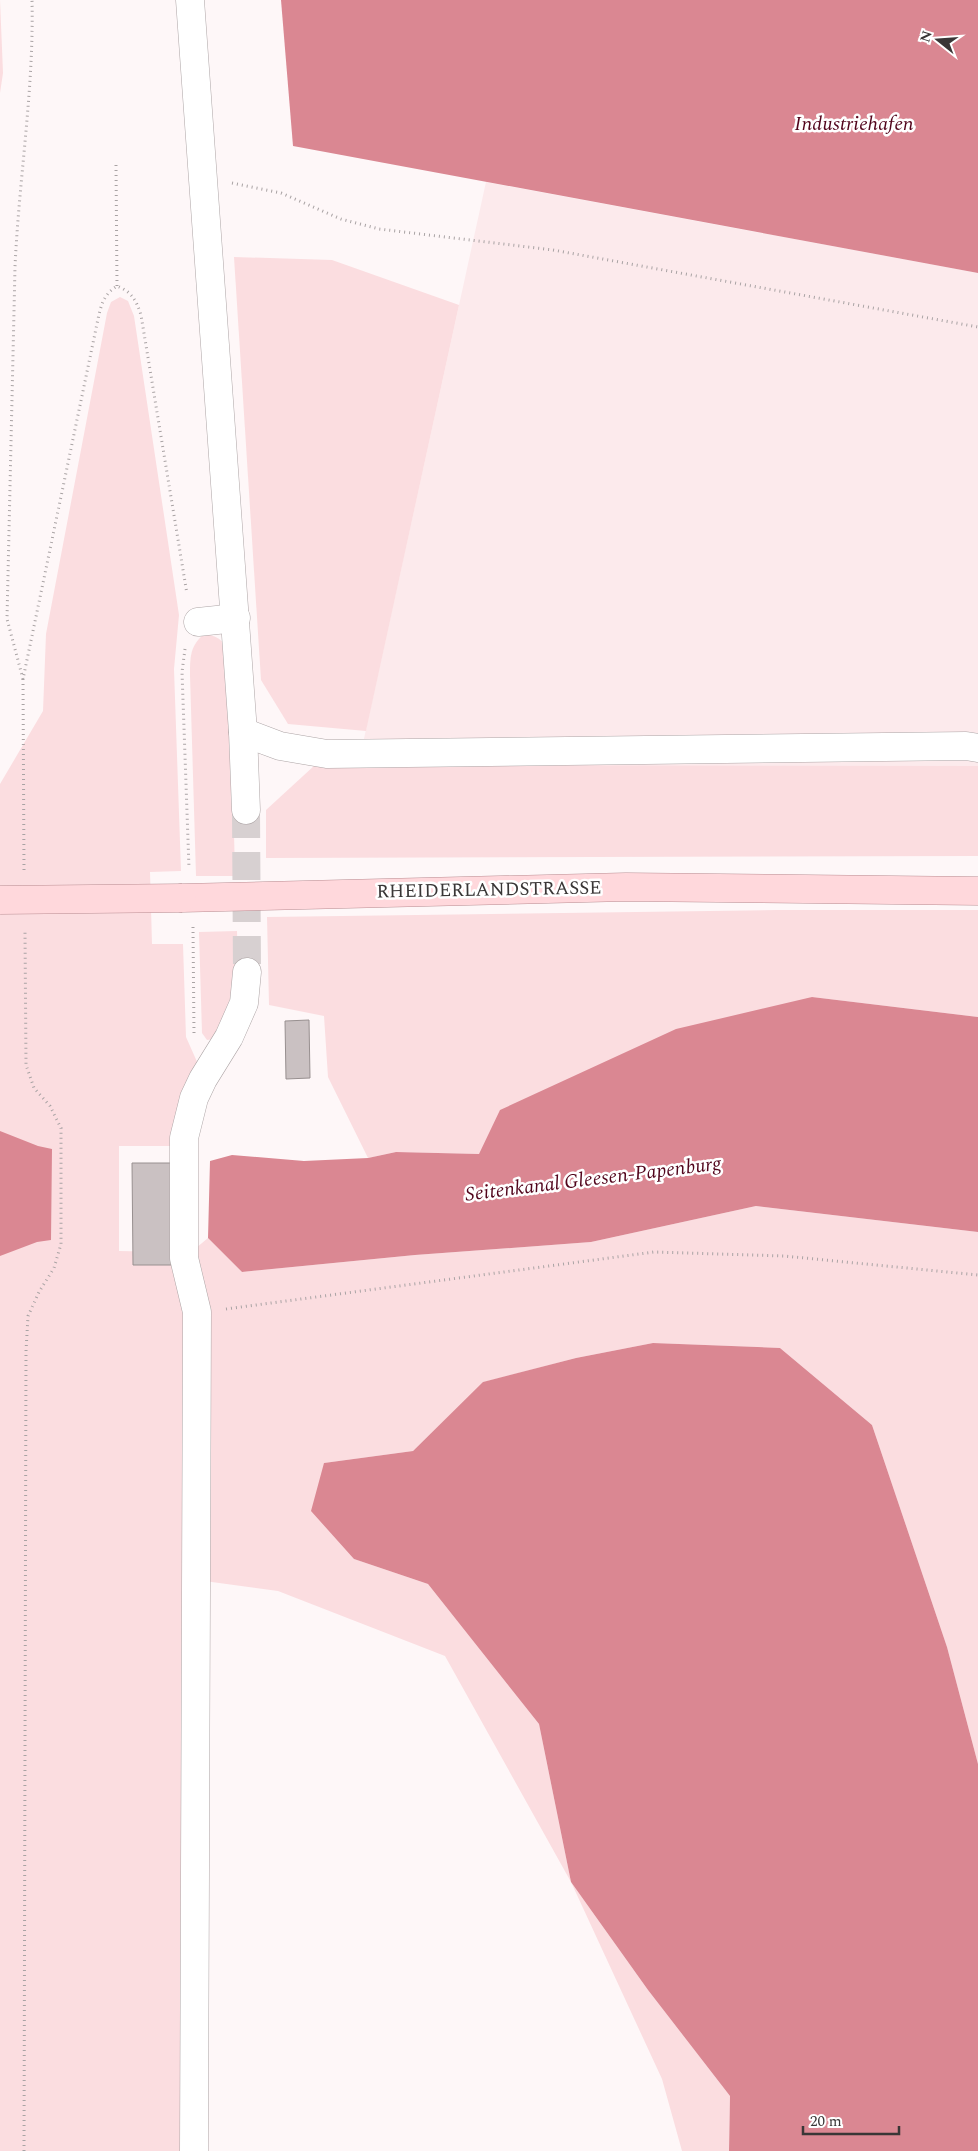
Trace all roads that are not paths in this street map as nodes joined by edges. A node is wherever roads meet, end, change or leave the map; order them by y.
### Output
1 (190, 0) edge
2 (236, 618) junction
3 (198, 622) road end
4 (244, 732) junction
5 (978, 748) edge
6 (246, 810) tunnel mouth
7 (978, 891) edge
8 (0, 900) edge
9 (247, 972) tunnel mouth
10 (194, 2151) edge

1 - 2 street
2 - 3 street
2 - 4 street
4 - 5 street
4 - 6 street
7 - 8 main road, RHEIDERLANDSTRASSE, bridge
9 - 10 street

